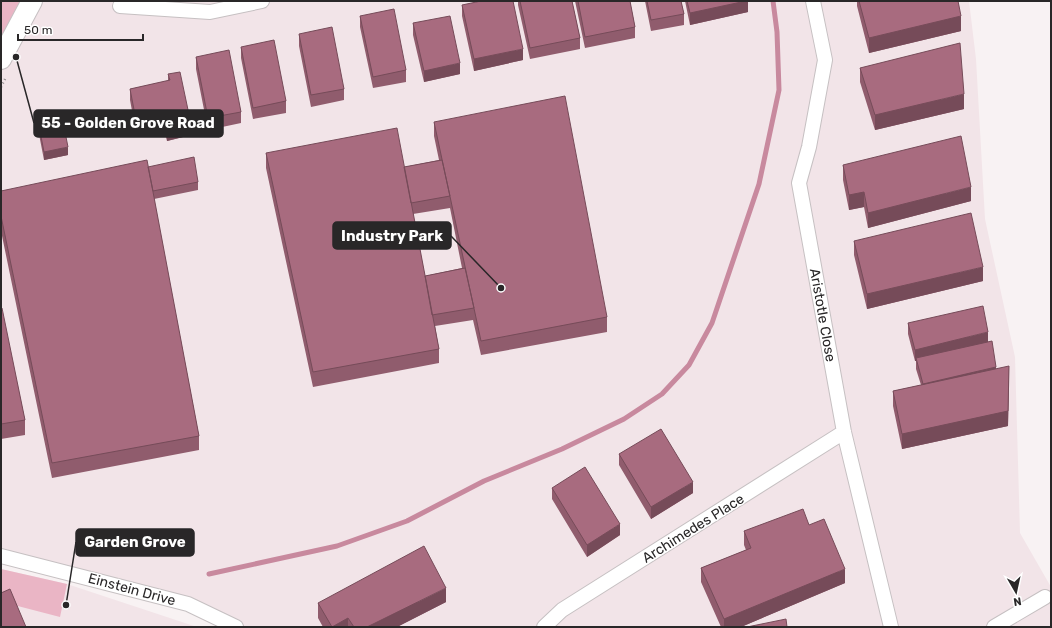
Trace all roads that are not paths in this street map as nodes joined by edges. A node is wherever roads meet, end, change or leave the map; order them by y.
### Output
1 (32, 1) edge
2 (262, 1) edge
3 (813, 1) edge
4 (120, 6) dead end
5 (1, 59) edge
6 (844, 432) junction
7 (1, 556) edge
8 (1045, 597) dead end
9 (236, 627) edge
10 (544, 627) edge
11 (891, 627) edge
12 (994, 627) edge

1 - 5 main road
2 - 4 street
3 - 6 street, Aristotle Close
6 - 10 street, Archimedes Place
6 - 11 street, Aristotle Close
7 - 9 street, Einstein Drive
8 - 12 street

